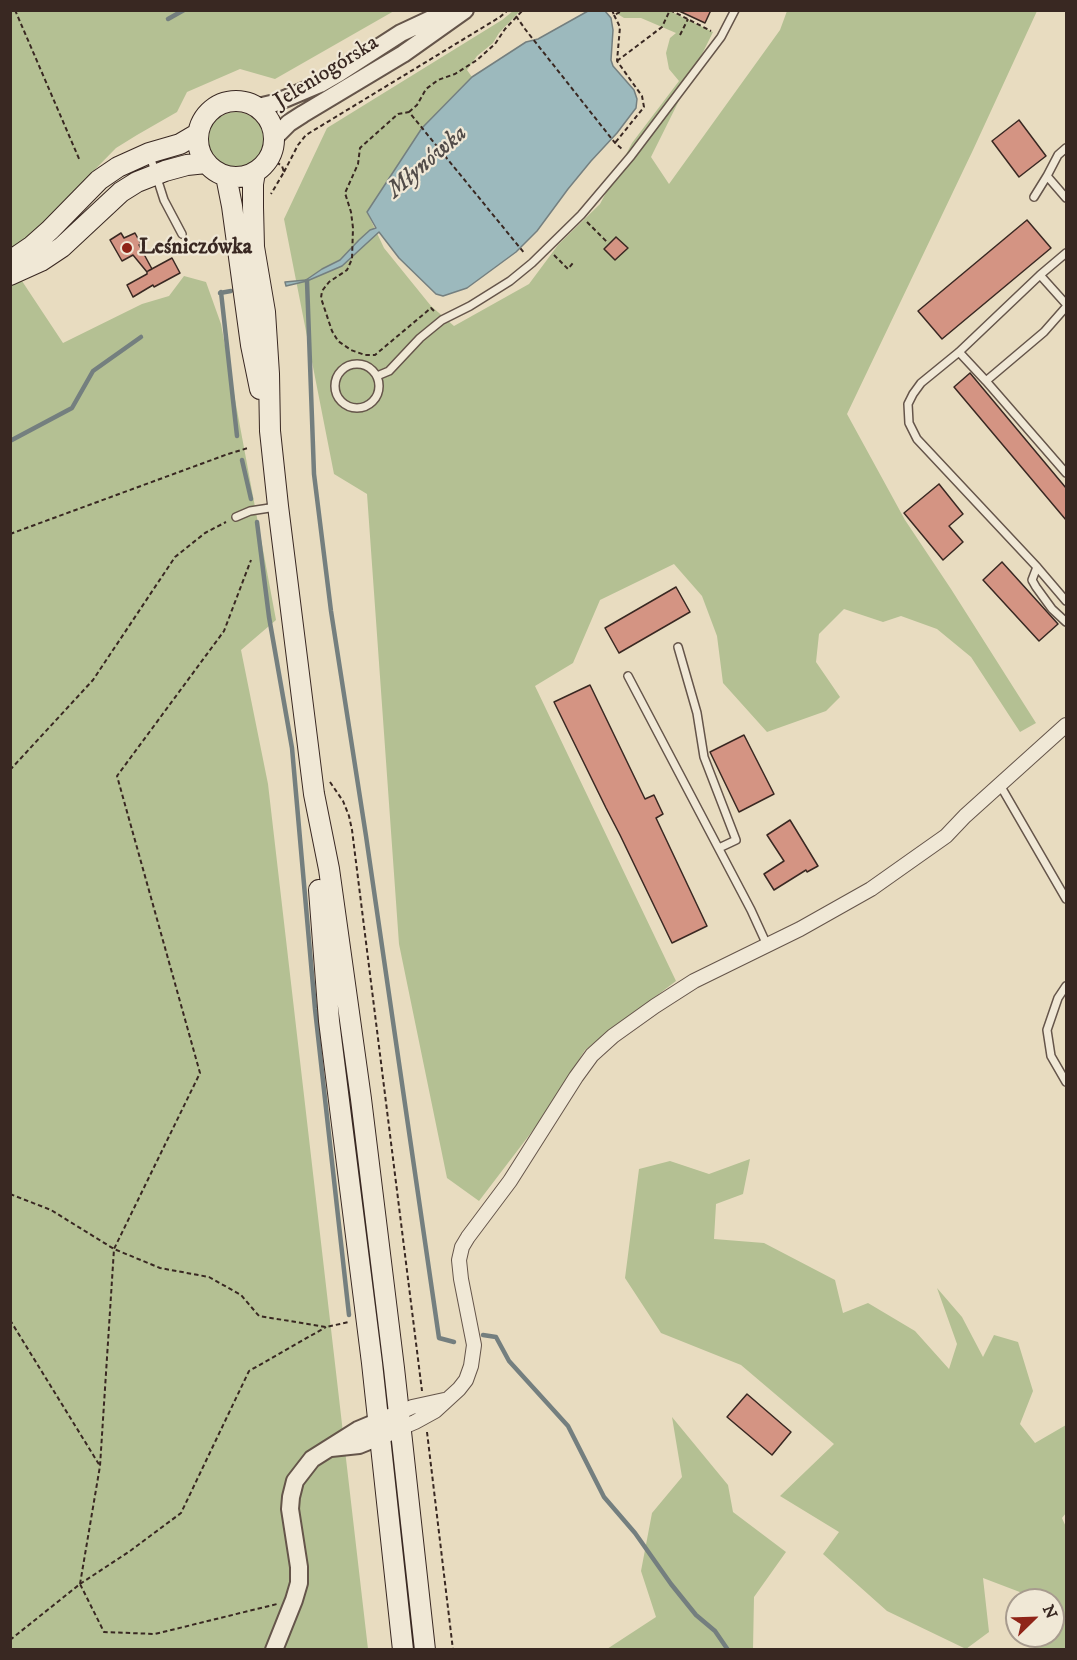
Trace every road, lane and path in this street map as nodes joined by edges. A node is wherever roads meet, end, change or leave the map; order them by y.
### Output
1 (15, 10) edge
2 (455, 10) edge
3 (465, 10) edge
4 (508, 10) edge
5 (523, 10) edge
6 (612, 10) edge
7 (624, 10) edge
8 (670, 10) edge
9 (735, 10) edge
10 (614, 15) junction
11 (516, 16) junction
12 (688, 19) junction
13 (680, 35) dead end
14 (721, 37) junction
15 (617, 61) junction
16 (258, 107) junction
17 (409, 112) junction
18 (197, 134) junction
19 (275, 137) junction
20 (1066, 148) edge
21 (150, 153) junction
22 (270, 158) junction
23 (80, 161) dead end
24 (206, 163) junction
25 (255, 172) junction
26 (284, 172) junction
27 (155, 174) junction
28 (226, 176) junction
29 (1047, 176) junction
30 (1034, 197) dead end
31 (1066, 198) edge
32 (267, 201) dead end
33 (581, 216) junction
34 (182, 234) dead end
35 (608, 243) dead end
36 (548, 249) junction
37 (521, 250) dead end
38 (1066, 253) edge
39 (10, 261) edge
40 (573, 263) dead end
41 (10, 275) edge
42 (1040, 275) junction
43 (1066, 306) edge
44 (442, 320) junction
45 (959, 352) junction
46 (377, 376) junction
47 (987, 381) junction
48 (270, 431) junction
49 (248, 448) dead end
50 (1066, 473) edge
51 (278, 506) junction
52 (236, 517) joint
53 (10, 534) edge
54 (251, 560) dead end
55 (1037, 567) junction
56 (1066, 601) edge
57 (1066, 622) edge
58 (678, 647) dead end
59 (628, 676) dead end
60 (1066, 725) edge
61 (10, 770) edge
62 (327, 773) dead end
63 (1000, 785) junction
64 (314, 794) junction
65 (719, 848) junction
66 (1066, 899) edge
67 (767, 946) junction
68 (1066, 986) edge
69 (1066, 1082) edge
70 (10, 1194) edge
71 (114, 1249) junction
72 (366, 1319) junction
73 (10, 1320) edge
74 (326, 1327) junction
75 (423, 1401) dead end
76 (400, 1420) junction
77 (379, 1429) junction
78 (427, 1432) dead end
79 (100, 1466) junction
80 (80, 1584) junction
81 (294, 1600) junction
82 (10, 1640) edge
83 (274, 1650) edge
84 (403, 1650) edge
85 (425, 1650) edge
86 (453, 1650) edge

1 - 23 path
2 - 16 street, Jeleniogórska
3 - 19 street, Jeleniogórska
4 - 26 path
5 - 11 path
6 - 10 path
7 - 10 path
8 - 12 path
8 - 15 path
9 - 14 lane
10 - 15 path
11 - 15 path
11 - 17 path
12 - 13 path
12 - 14 path
14 - 33 lane
16 - 18 main road
16 - 19 main road
17 - 37 path
17 - 44 path
18 - 21 main road
18 - 24 main road
19 - 22 main road
20 - 29 lane
21 - 27 lane
21 - 39 main road
22 - 25 main road
22 - 26 path
24 - 27 main road
24 - 28 main road
25 - 28 main road
25 - 48 main road
26 - 32 path
27 - 34 lane
27 - 41 main road
28 - 48 main road
29 - 30 lane
29 - 31 lane
33 - 35 path
33 - 36 lane
36 - 40 path
36 - 44 lane
38 - 42 lane
42 - 43 lane
42 - 45 lane
43 - 47 lane
44 - 46 lane
45 - 47 lane
45 - 55 lane
46 - 46 lane
47 - 50 lane
48 - 51 main road
49 - 53 path
51 - 52 lane
51 - 64 main road
52 - 61 path
54 - 71 path
55 - 56 lane
55 - 57 lane
58 - 65 lane
59 - 65 lane
60 - 63 street
62 - 75 path
63 - 66 lane
63 - 67 street
64 - 72 main road
64 - 76 main road
65 - 67 lane
67 - 76 street
68 - 69 lane
70 - 71 path
71 - 74 path
71 - 79 path
72 - 74 path
72 - 77 main road
73 - 79 path
74 - 80 path
76 - 77 street
76 - 85 main road
77 - 81 street
77 - 84 main road
78 - 86 path
79 - 80 path
80 - 81 path
80 - 82 path
81 - 83 street

